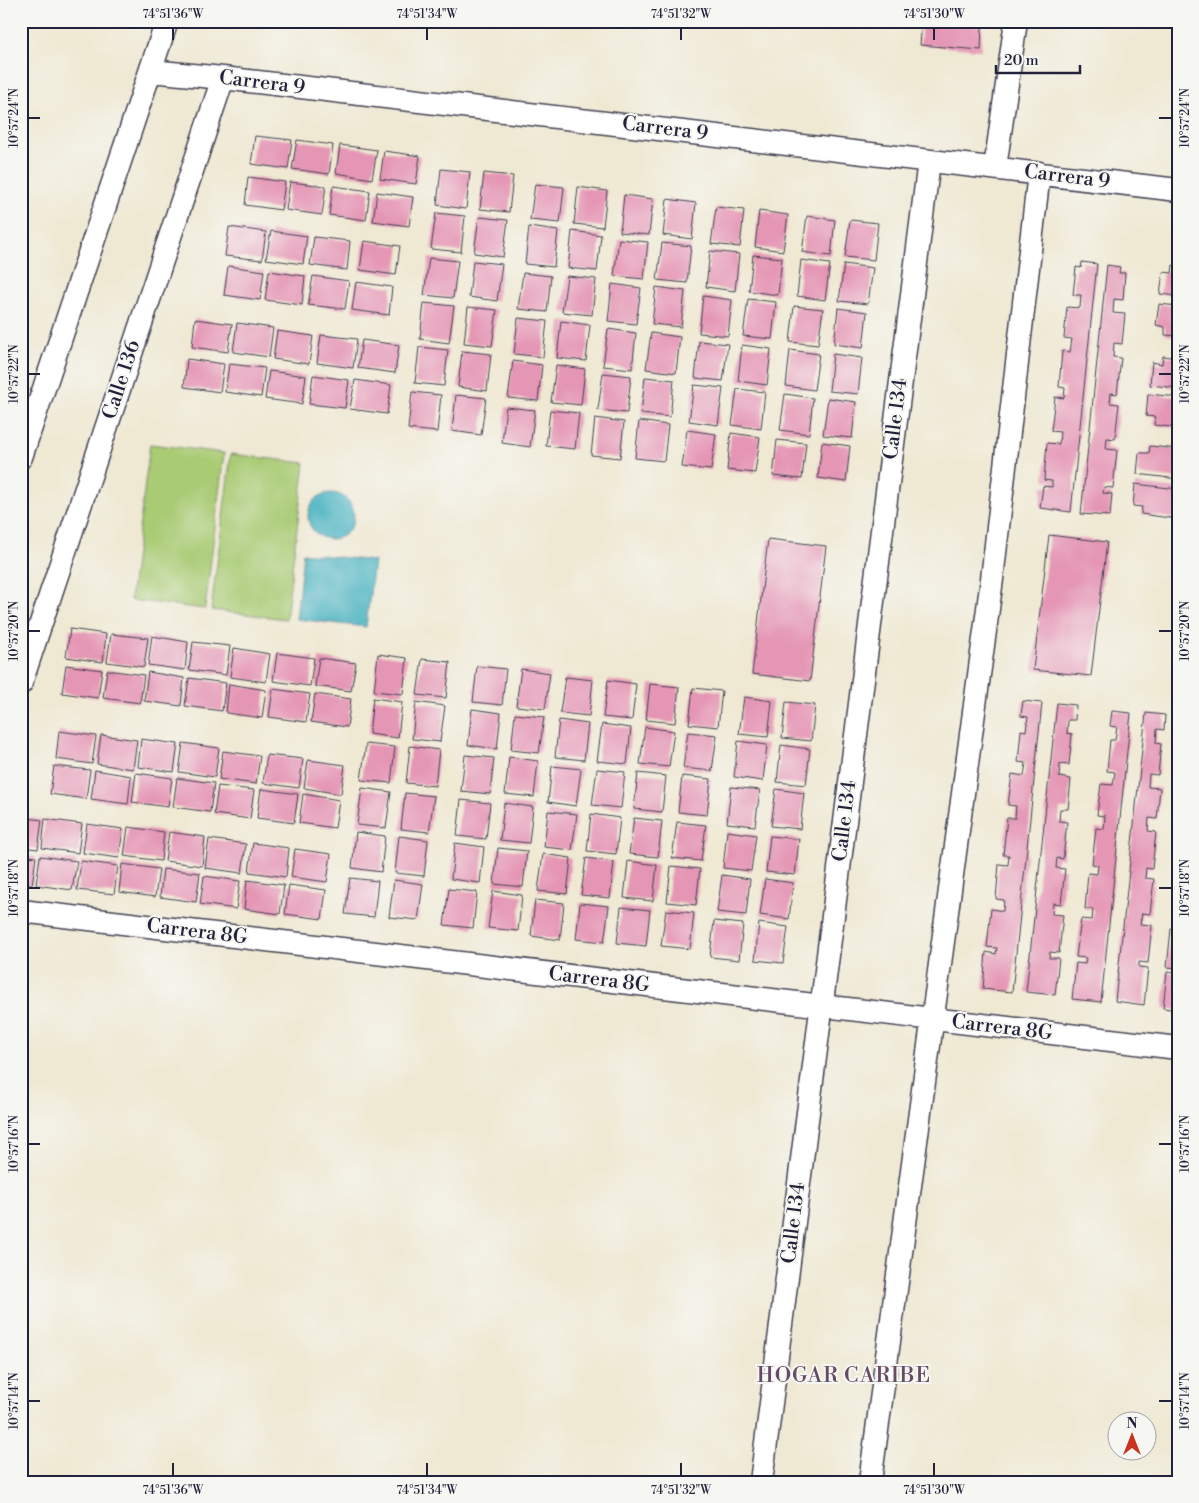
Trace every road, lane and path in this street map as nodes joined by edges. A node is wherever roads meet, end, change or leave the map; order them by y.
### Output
1 (168, 21) edge
2 (1016, 21) edge
3 (151, 71) junction
4 (223, 78) junction
5 (929, 160) junction
6 (995, 168) junction
7 (1038, 174) junction
8 (1178, 190) edge
9 (21, 457) edge
10 (21, 683) edge
11 (21, 911) edge
12 (822, 1007) junction
13 (931, 1020) junction
14 (1178, 1048) edge
15 (761, 1482) edge
16 (870, 1482) edge

1 - 3 street
2 - 6 street
3 - 4 street, Carrera 9
3 - 9 street
4 - 5 street, Carrera 9
4 - 10 street, Calle 136
5 - 6 street, Carrera 9
5 - 12 street, Calle 134
6 - 7 street, Carrera 9
7 - 8 street, Carrera 9
7 - 13 street
11 - 12 street, Carrera 8G
12 - 13 street, Carrera 8G
12 - 15 street, Calle 134
13 - 14 street, Carrera 8G
13 - 16 street

